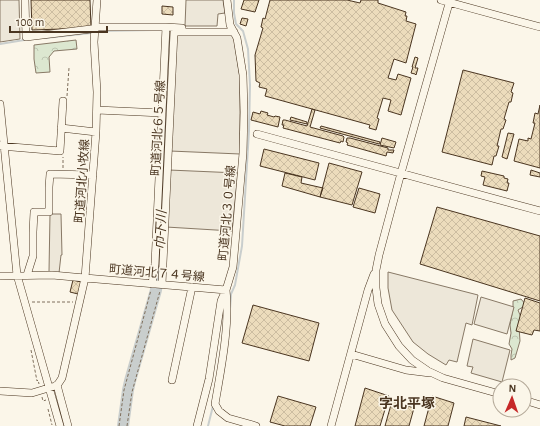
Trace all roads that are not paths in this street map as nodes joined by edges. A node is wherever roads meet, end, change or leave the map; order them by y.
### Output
1 (20, 0) edge
2 (25, 0) edge
3 (97, 0) edge
4 (227, 0) edge
5 (441, 0) edge
6 (450, 1) edge
7 (540, 27) edge
8 (94, 28) junction
9 (166, 29) junction
10 (232, 30) junction
11 (21, 40) dead end
12 (63, 100) dead end
13 (0, 104) edge
14 (97, 110) junction
15 (162, 113) junction
16 (61, 128) junction
17 (96, 132) junction
18 (257, 134) dead end
19 (2, 146) edge
20 (401, 173) junction
21 (93, 175) junction
22 (540, 211) edge
23 (376, 270) junction
24 (28, 275) junction
25 (0, 276) edge
26 (17, 276) junction
27 (85, 278) junction
28 (157, 284) junction
29 (192, 287) junction
30 (226, 290) junction
31 (351, 354) junction
32 (433, 374) junction
33 (172, 380) dead end
34 (53, 386) junction
35 (0, 391) edge
36 (492, 392) edge
37 (60, 426) edge
38 (68, 426) edge
39 (197, 426) edge
40 (256, 426) edge
41 (331, 426) edge

1 - 11 street
2 - 8 street
3 - 8 street, 町道河北小牧線
4 - 10 street, 町道河北３０号線
5 - 6 street
6 - 7 street
6 - 20 street
8 - 9 street
8 - 14 street, 町道河北小牧線
9 - 10 street
9 - 15 street
10 - 28 street, 町道河北６５号線
10 - 30 street, 町道河北３０号線
12 - 16 street
13 - 19 street
14 - 15 street
14 - 17 street, 町道河北小牧線
15 - 28 street
16 - 17 street
16 - 19 street
17 - 21 street, 町道河北小牧線
18 - 20 street
19 - 26 street
20 - 22 street
20 - 23 street
21 - 24 street
21 - 27 street, 町道河北小牧線
23 - 31 street
23 - 32 street
24 - 26 street
24 - 27 street
25 - 26 street
26 - 34 street
27 - 28 street, 町道河北７４号線
27 - 34 street, 町道河北小牧線
28 - 29 street, 町道河北７４号線
29 - 30 street, 町道河北７４号線
29 - 33 street
30 - 39 street, 町道河北３０号線
30 - 40 street
31 - 32 street
31 - 41 street
32 - 36 street
34 - 35 street
34 - 37 street
34 - 38 street

